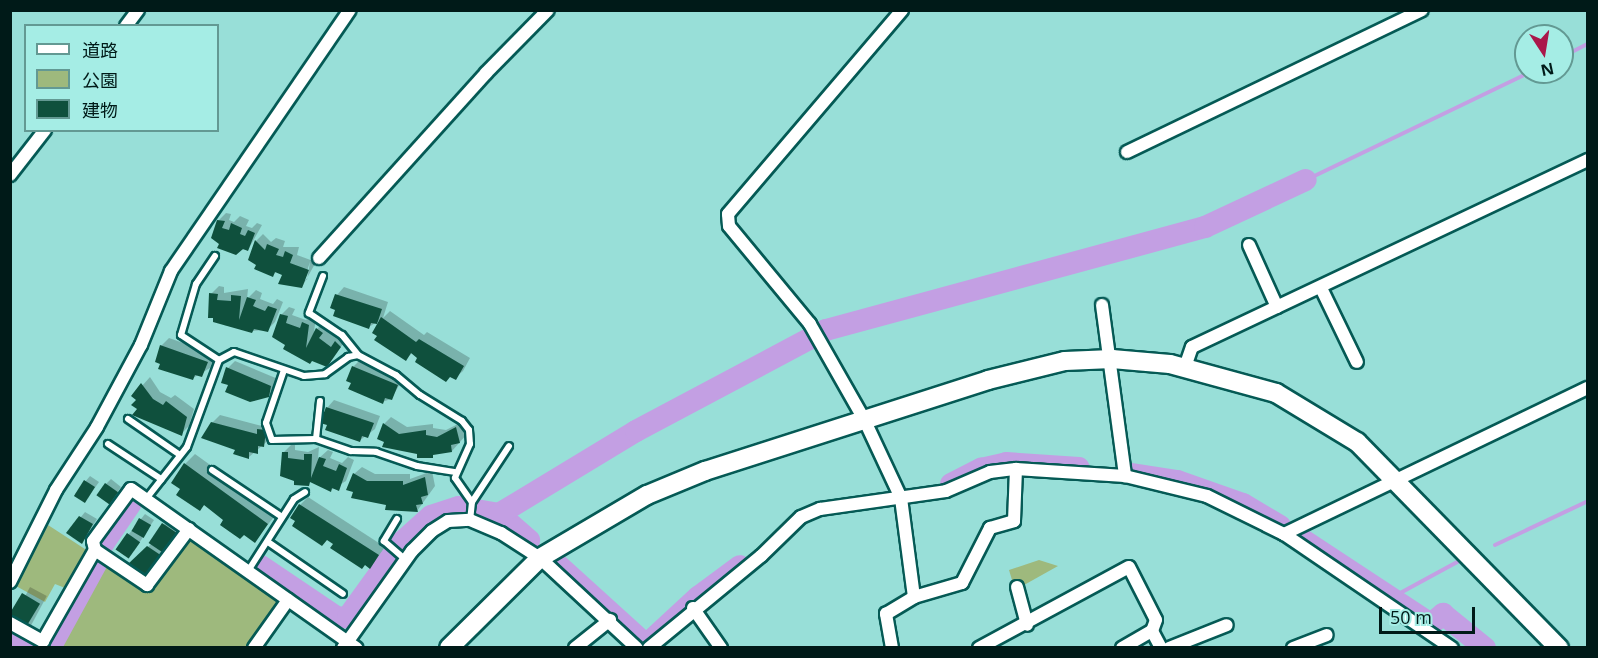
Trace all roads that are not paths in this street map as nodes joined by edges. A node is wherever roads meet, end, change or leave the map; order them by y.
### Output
1 (138, 10) edge
2 (350, 10) edge
3 (548, 10) edge
4 (902, 10) edge
5 (1422, 10) edge
6 (128, 24) edge
7 (43, 132) edge
8 (1127, 152) dead end
9 (1587, 160) edge
10 (10, 175) edge
11 (1249, 246) dead end
12 (215, 256) dead end
13 (319, 258) dead end
14 (324, 276) dead end
15 (1321, 288) junction
16 (1102, 305) dead end
17 (1277, 306) junction
18 (358, 355) junction
19 (1112, 359) junction
20 (219, 360) junction
21 (1357, 362) dead end
22 (1185, 367) junction
23 (284, 370) junction
24 (1587, 388) edge
25 (320, 401) dead end
26 (128, 419) dead end
27 (865, 421) junction
28 (316, 439) junction
29 (108, 444) dead end
30 (509, 446) dead end
31 (180, 455) junction
32 (1016, 469) junction
33 (212, 470) dead end
34 (456, 472) junction
35 (1125, 476) junction
36 (161, 479) junction
37 (1397, 480) junction
38 (305, 492) dead end
39 (902, 498) junction
40 (146, 499) junction
41 (472, 503) junction
42 (282, 517) junction
43 (470, 518) junction
44 (397, 519) dead end
45 (189, 529) junction
46 (1284, 534) junction
47 (268, 542) junction
48 (95, 550) junction
49 (404, 558) junction
50 (540, 558) junction
51 (248, 572) junction
52 (10, 582) edge
53 (1017, 587) dead end
54 (343, 594) dead end
55 (914, 597) junction
56 (288, 600) junction
57 (693, 608) junction
58 (610, 620) junction
59 (10, 623) edge
60 (1027, 625) junction
61 (1227, 626) dead end
62 (1152, 631) junction
63 (1327, 635) dead end
64 (348, 645) edge
65 (254, 648) edge
66 (449, 648) edge
67 (575, 648) edge
68 (637, 648) edge
69 (649, 648) edge
70 (721, 648) edge
71 (892, 648) edge
72 (979, 648) edge
73 (1122, 648) edge
74 (1161, 648) edge
75 (1168, 648) edge
76 (1293, 648) edge
77 (1452, 648) edge
78 (1559, 648) edge

1 - 6 street
2 - 52 street
3 - 13 street
4 - 27 street
5 - 8 street
7 - 10 street
9 - 15 street
11 - 17 street
12 - 20 lane
14 - 18 lane
15 - 17 street
15 - 21 street
16 - 19 street
17 - 22 street
18 - 23 lane
18 - 34 lane
19 - 22 street
19 - 27 street
19 - 35 street
20 - 23 lane
20 - 31 lane
22 - 37 street
23 - 28 lane
24 - 37 street
25 - 28 lane
26 - 31 lane
27 - 39 street
27 - 50 street
28 - 34 lane
29 - 36 lane
30 - 41 lane
31 - 36 lane
32 - 35 street
32 - 39 street
32 - 55 street
33 - 42 lane
34 - 41 lane
35 - 46 street
36 - 40 lane
37 - 46 street
37 - 78 street
38 - 42 lane
39 - 55 street
39 - 57 street
40 - 45 street
40 - 48 street
41 - 43 lane
42 - 47 lane
43 - 49 street
43 - 50 street
44 - 49 lane
45 - 48 street
45 - 51 street
46 - 77 street
47 - 51 lane
47 - 54 lane
48 - 59 street
49 - 64 street
50 - 58 street
50 - 66 street
51 - 56 street
53 - 60 street
55 - 71 street
56 - 64 street
56 - 65 street
57 - 69 street
57 - 70 street
58 - 67 street
58 - 68 street
60 - 62 street
60 - 72 street
61 - 75 street
62 - 73 street
62 - 74 street
63 - 76 street

